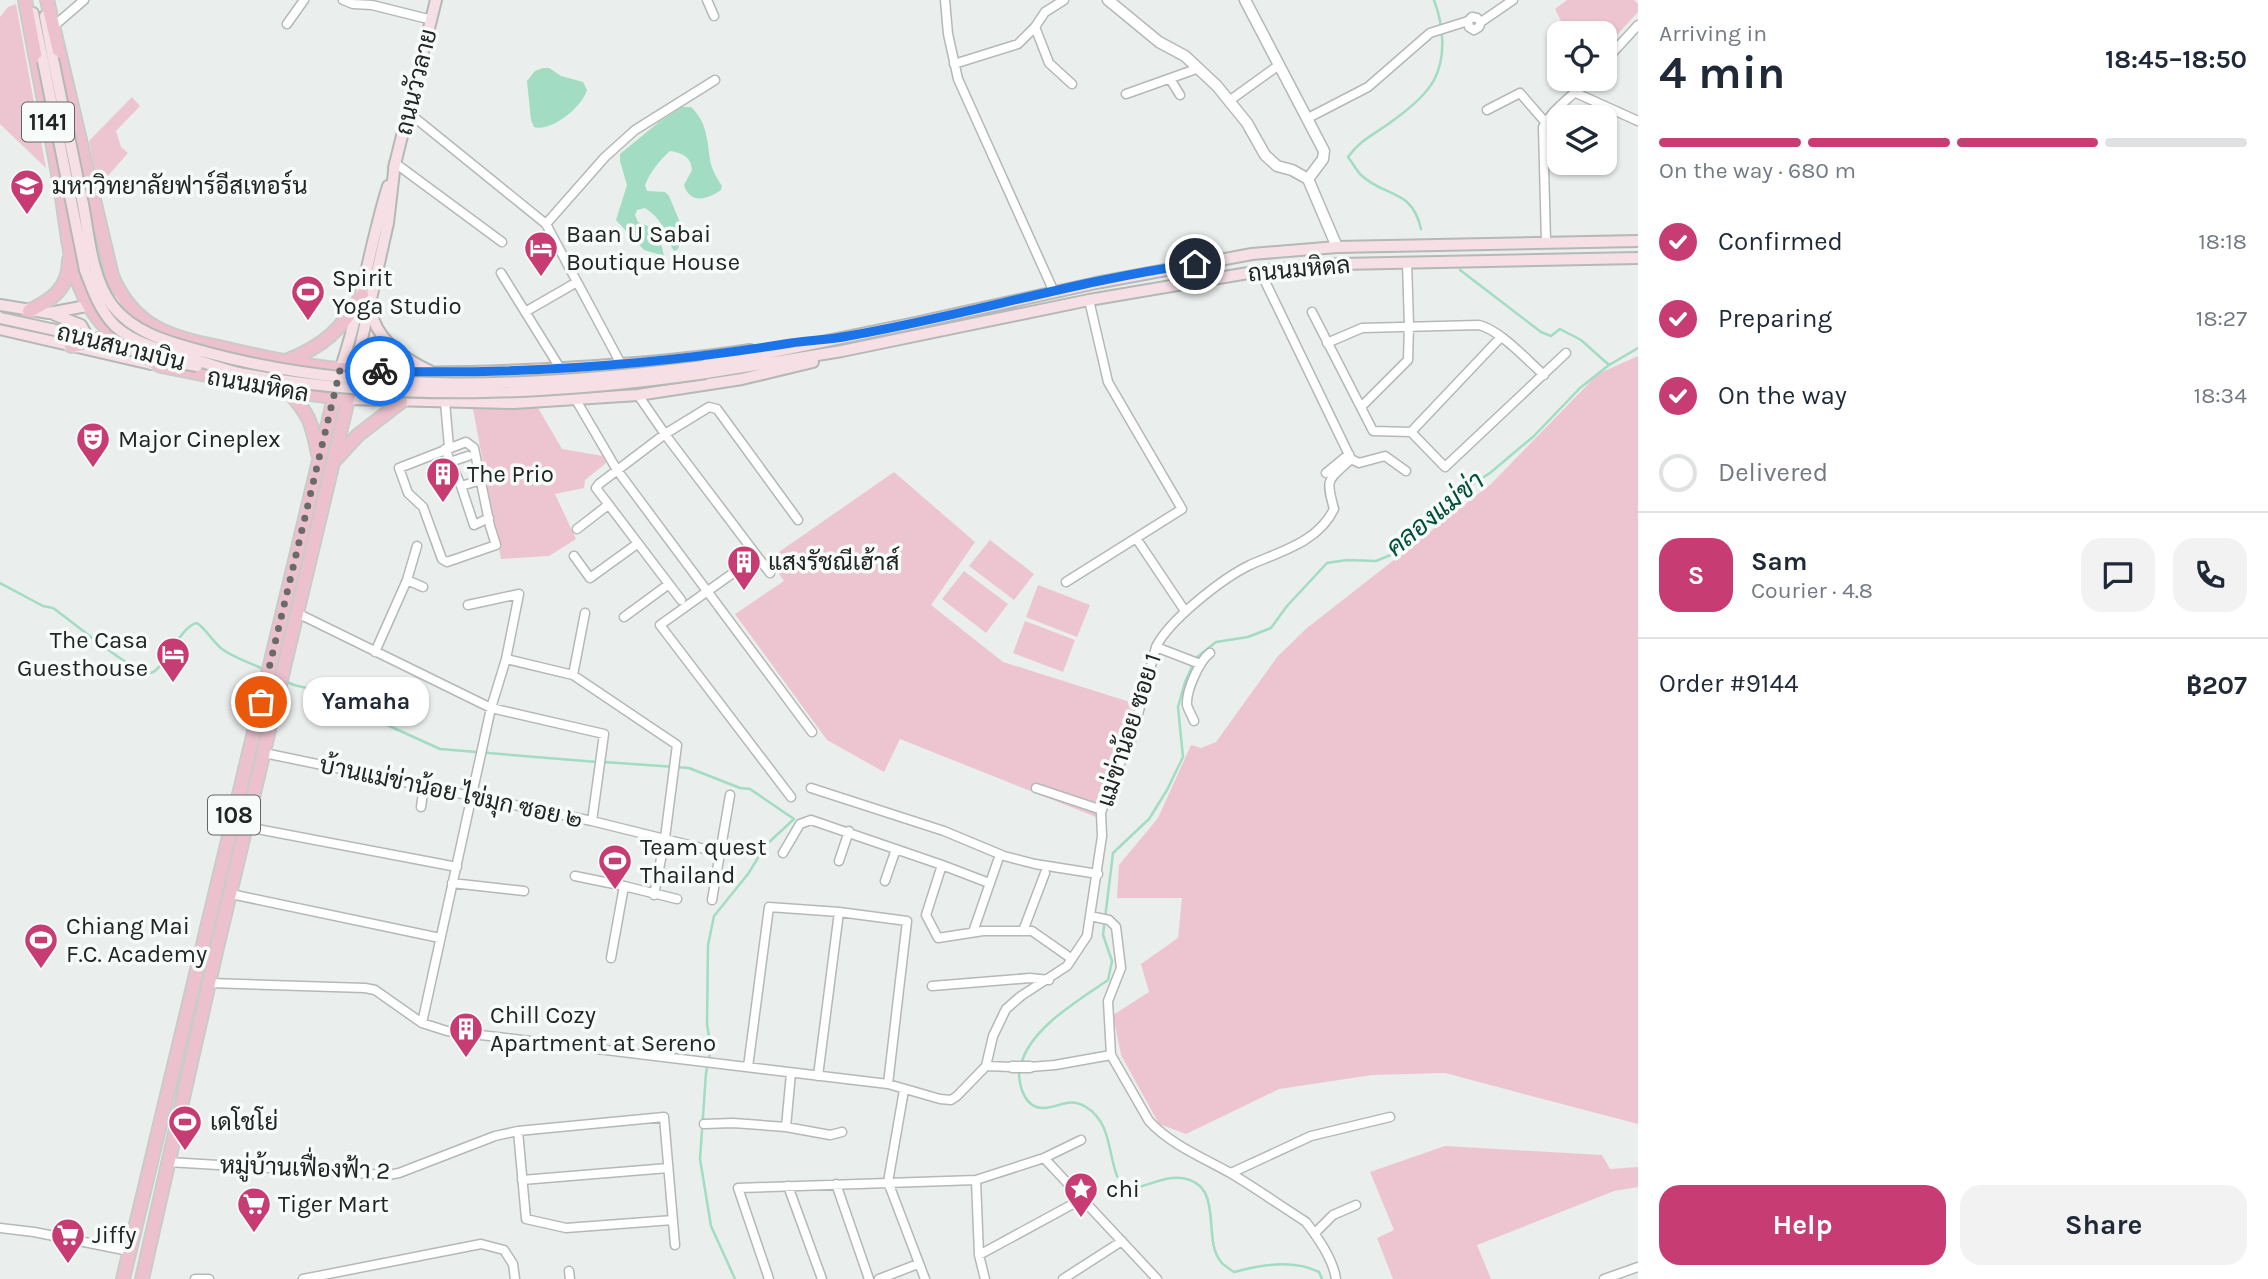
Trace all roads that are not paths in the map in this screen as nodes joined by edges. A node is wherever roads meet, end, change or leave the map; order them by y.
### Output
1 (25, 0) edge
2 (30, 0) edge
3 (42, 0) edge
4 (47, 0) edge
5 (84, 0) edge
6 (304, 0) edge
7 (343, 0) edge
8 (436, 0) edge
9 (707, 0) edge
10 (945, 0) edge
11 (1064, 0) edge
12 (1245, 0) edge
13 (1513, 0) edge
14 (1114, 2) edge
15 (714, 16) dead end
16 (432, 20) junction
17 (287, 24) dead end
18 (1638, 25) edge
19 (54, 26) junction
20 (1035, 27) junction
21 (1617, 48) edge
22 (48, 60) junction
23 (954, 64) junction
24 (1279, 65) junction
25 (1199, 68) junction
26 (1170, 79) junction
27 (715, 80) dead end
28 (1072, 84) dead end
29 (1576, 93) joint
30 (1126, 94) dead end
31 (1180, 95) dead end
32 (1229, 101) junction
33 (1487, 110) dead end
34 (409, 113) junction
35 (1308, 118) junction
36 (1638, 121) edge
37 (1546, 122) junction
38 (396, 163) junction
39 (1308, 179) junction
40 (97, 214) junction
41 (65, 219) junction
42 (546, 224) junction
43 (1638, 240) edge
44 (1546, 242) junction
45 (502, 243) dead end
46 (69, 245) junction
47 (1337, 247) junction
48 (1638, 258) edge
49 (1407, 262) junction
50 (1260, 271) junction
51 (501, 274) dead end
52 (577, 282) junction
53 (1054, 292) junction
54 (366, 299) junction
55 (125, 300) junction
56 (1089, 300) junction
57 (0, 305) edge
58 (89, 306) junction
59 (29, 311) junction
60 (526, 312) junction
61 (1312, 312) dead end
62 (49, 313) junction
63 (0, 318) edge
64 (1409, 326) junction
65 (0, 329) edge
66 (111, 332) junction
67 (846, 337) junction
68 (1501, 337) junction
69 (1327, 343) junction
70 (75, 345) junction
71 (842, 351) junction
72 (1566, 353) dead end
73 (285, 361) junction
74 (621, 364) junction
75 (161, 366) junction
76 (560, 368) junction
77 (340, 370) junction
78 (355, 370) junction
79 (705, 370) junction
80 (488, 372) junction
81 (433, 373) junction
82 (242, 374) junction
83 (1544, 375) junction
84 (288, 391) junction
85 (638, 395) junction
86 (341, 398) junction
87 (576, 400) junction
88 (401, 402) junction
89 (445, 402) junction
90 (489, 403) junction
91 (1361, 407) junction
92 (1411, 432) junction
93 (665, 434) junction
94 (447, 448) junction
95 (468, 456) dead end
96 (1350, 457) junction
97 (319, 461) junction
98 (334, 461) junction
99 (450, 462) junction
100 (617, 470) junction
101 (1406, 471) dead end
102 (1326, 472) dead end
103 (481, 480) junction
104 (461, 486) junction
105 (608, 505) junction
106 (489, 518) junction
107 (798, 520) dead end
108 (577, 529) dead end
109 (1136, 538) junction
110 (637, 544) junction
111 (416, 546) dead end
112 (574, 556) dead end
113 (757, 556) junction
114 (770, 573) dead end
115 (407, 580) junction
116 (1066, 582) dead end
117 (669, 584) junction
118 (423, 587) dead end
119 (708, 591) junction
120 (681, 600) dead end
121 (468, 605) dead end
122 (1185, 611) junction
123 (585, 613) dead end
124 (297, 614) junction
125 (624, 617) dead end
126 (1156, 647) junction
127 (375, 652) junction
128 (1210, 653) dead end
129 (506, 659) junction
130 (1196, 663) junction
131 (573, 675) junction
132 (491, 708) junction
133 (1194, 721) dead end
134 (812, 732) dead end
135 (264, 753) junction
136 (424, 785) junction
137 (811, 788) dead end
138 (1036, 788) dead end
139 (473, 795) junction
140 (730, 795) dead end
141 (791, 797) dead end
142 (421, 807) dead end
143 (1101, 810) junction
144 (592, 821) junction
145 (247, 827) junction
146 (849, 831) junction
147 (665, 838) junction
148 (896, 849) junction
149 (721, 853) junction
150 (783, 853) dead end
151 (998, 860) dead end
152 (839, 861) dead end
153 (942, 865) junction
154 (457, 867) junction
155 (1045, 873) dead end
156 (1098, 874) junction
157 (575, 876) dead end
158 (885, 881) dead end
159 (452, 883) junction
160 (989, 883) junction
161 (624, 886) junction
162 (524, 891) dead end
163 (230, 894) junction
164 (654, 895) junction
165 (677, 899) dead end
166 (712, 900) dead end
167 (839, 912) junction
168 (1090, 916) junction
169 (1023, 931) junction
170 (973, 932) junction
171 (440, 938) junction
172 (201, 949) junction
173 (216, 952) junction
174 (611, 957) dead end
175 (1072, 959) junction
176 (1049, 980) junction
177 (209, 983) junction
178 (932, 986) dead end
179 (422, 1023) junction
180 (1111, 1055) junction
181 (986, 1066) junction
182 (748, 1067) junction
183 (1012, 1067) joint
184 (1030, 1067) joint
185 (792, 1073) junction
186 (818, 1076) junction
187 (888, 1084) junction
188 (904, 1090) junction
189 (1390, 1117) dead end
190 (704, 1124) dead end
191 (786, 1128) junction
192 (518, 1131) junction
193 (842, 1132) dead end
194 (1081, 1140) dead end
195 (1044, 1158) junction
196 (168, 1162) junction
197 (668, 1168) junction
198 (1231, 1173) junction
199 (522, 1180) junction
200 (976, 1180) junction
201 (888, 1182) junction
202 (836, 1184) junction
203 (788, 1186) junction
204 (1084, 1198) junction
205 (1356, 1205) dead end
206 (673, 1220) junction
207 (0, 1227) edge
208 (1315, 1233) junction
209 (1122, 1241) junction
210 (675, 1245) dead end
211 (129, 1251) junction
212 (979, 1255) junction
213 (918, 1264) junction
214 (1638, 1267) edge
215 (122, 1279) edge
216 (142, 1279) edge
217 (195, 1279) edge
218 (209, 1279) edge
219 (303, 1279) edge
220 (515, 1279) edge
221 (769, 1279) edge
222 (822, 1279) edge
223 (869, 1279) edge
224 (879, 1279) edge
225 (925, 1279) edge
226 (985, 1279) edge
227 (1063, 1279) edge
228 (1157, 1279) edge
229 (1336, 1279) edge
230 (1604, 1279) edge

1 - 41 main road, ถนนมหิดล / 1141
2 - 22 main road, ถนนมหิดล / 1141
3 - 22 main road, ถนนมหิดล / 1141
4 - 19 main road, ถนนมหิดล / 1141
5 - 19 street
6 - 17 street
7 - 16 street
8 - 16 main road, ถนนวัวลาย
9 - 15 street
10 - 23 street
11 - 20 street
12 - 24 street
13 - 35 street
14 - 25 street
16 - 34 main road, ถนนวัวลาย
18 - 21 street
19 - 40 main road, ถนนมหิดล / 1141
20 - 23 street
20 - 28 street
22 - 79 main road, ถนนมหิดล / 1141, bridge
22 - 82 main road, ถนนมหิดล / 1141, bridge
23 - 53 street
24 - 32 street
24 - 35 street
25 - 26 street
25 - 32 street
26 - 30 street
26 - 31 street
27 - 42 street
29 - 36 street
29 - 37 street
32 - 39 street
33 - 37 street
34 - 38 main road, ถนนวัวลาย / 108
34 - 42 street
35 - 39 street
37 - 44 street
38 - 45 street
38 - 54 main road, ถนนวัวลาย / 108
39 - 47 street
40 - 41 main road
40 - 55 main road, ถนนมหิดล / 1141
41 - 46 main road, ถนนมหิดล / 1141
42 - 52 street
43 - 44 main road, ถนนมหิดล / 1141
44 - 47 main road, ถนนมหิดล / 1141
46 - 58 main road, ถนนมหิดล / 1141
46 - 59 main road
47 - 53 main road, ถนนมหิดล / 1141
48 - 49 main road, ถนนมหิดล / 1141
49 - 50 main road, ถนนมหิดล / 1141
49 - 64 street
50 - 56 main road, ถนนมหิดล / 1141
50 - 96 street
51 - 60 street
52 - 60 street
52 - 74 street
53 - 67 main road, ถนนมหิดล / 1141
54 - 73 main road
54 - 77 main road, ถนนวัวลาย / 108
54 - 78 main road, ถนนวัวลาย / 108
54 - 81 main road
55 - 58 main road, ถนนสนามบิน
55 - 66 main road
55 - 73 main road, ถนนมหิดล / 1141
56 - 71 main road, ถนนมหิดล / 1141
56 - 109 street
57 - 59 main road, ถนนสนามบิน
58 - 62 main road, ถนนสนามบิน
58 - 66 main road, ถนนมหิดล / 1141
59 - 62 main road, ถนนสนามบิน
60 - 76 street
61 - 69 street
62 - 70 main road
63 - 82 main road, ถนนสนามบิน / 1141, bridge
64 - 68 street
64 - 69 street
64 - 91 street
65 - 70 main road, ถนนสนามบิน / 1141
66 - 70 main road
66 - 75 main road, ถนนมหิดล / 1141
67 - 74 main road, ถนนมหิดล / 1141
67 - 79 main road, ถนนมหิดล / 1141
68 - 83 street
68 - 92 street
69 - 91 street
70 - 75 main road, ถนนสนามบิน / 1141
71 - 79 main road, ถนนมหิดล / 1141
71 - 85 main road, ถนนมหิดล / 1141
72 - 83 street
73 - 77 main road, ถนนมหิดล / 1141
74 - 76 main road, ถนนมหิดล / 1141
75 - 84 main road, ถนนมหิดล / 1141
76 - 80 main road, ถนนมหิดล / 1141
77 - 78 main road, ถนนมหิดล / 1141
77 - 86 main road, 108
78 - 81 main road, ถนนมหิดล / 1141
78 - 86 main road, 108
79 - 82 main road, ถนนมหิดล / 1141, bridge
80 - 81 main road, ถนนมหิดล / 1141
80 - 90 main road
83 - 92 street
84 - 86 main road, ถนนมหิดล / 1141
84 - 97 main road
85 - 87 main road, ถนนมหิดล / 1141
85 - 93 street
86 - 88 main road, ถนนมหิดล / 1141
86 - 97 main road, 108
86 - 98 main road, 108
87 - 90 main road, ถนนมหิดล / 1141
87 - 100 street
88 - 89 main road, ถนนมหิดล / 1141
88 - 98 main road
89 - 90 main road, ถนนมหิดล / 1141
89 - 94 street
91 - 92 street
93 - 100 street
93 - 107 street
93 - 113 street
94 - 99 street
94 - 103 street
94 - 106 street
95 - 99 street
96 - 101 street
96 - 102 street
96 - 122 street, แม่ข่าน้อย ซอย 1
97 - 172 main road, 108
98 - 124 main road, 108
99 - 104 street
100 - 105 street
100 - 119 street
103 - 104 street
103 - 106 street
104 - 106 street
105 - 108 street
105 - 110 street
109 - 116 street
109 - 122 street
110 - 112 street
110 - 117 street
111 - 115 street
113 - 114 street
113 - 119 street
115 - 118 street
115 - 127 street
117 - 120 street
117 - 125 street
119 - 134 street
119 - 141 street
121 - 129 street
122 - 126 street, แม่ข่าน้อย ซอย 1
123 - 131 street
124 - 127 street
124 - 135 main road, 108
126 - 130 street
126 - 143 street, แม่ข่าน้อย ซอย 1
127 - 132 street
128 - 130 street
129 - 131 street
129 - 132 street
130 - 133 street
131 - 147 street
132 - 139 street
132 - 144 street
135 - 136 street, บ้านแม่ข่าน้อย ไข่มุก ซอย ๒
135 - 145 main road, 108
136 - 139 street, บ้านแม่ข่าน้อย ไข่มุก ซอย ๒
136 - 142 street
137 - 156 street
138 - 143 street
139 - 144 street, บ้านแม่ข่าน้อย ไข่มุก ซอย ๒
139 - 154 street
140 - 149 street
143 - 156 street, แม่ข่าน้อย ซอย 1
144 - 147 street, บ้านแม่ข่าน้อย ไข่มุก ซอย ๒
145 - 154 street
145 - 163 main road, 108
146 - 148 street
146 - 150 street
146 - 152 street
147 - 149 street, บ้านแม่ข่าน้อย ไข่มุก ซอย ๒
147 - 164 street
148 - 153 street
148 - 158 street
149 - 166 street
151 - 160 street
153 - 160 street
153 - 170 street
154 - 159 street
155 - 169 street
156 - 168 street, แม่ข่าน้อย ซอย 1
157 - 161 street
159 - 162 street
159 - 171 street
160 - 170 street
161 - 164 street
161 - 174 street
163 - 171 street
163 - 173 main road, 108
164 - 165 street
167 - 182 street
167 - 186 street
167 - 187 street
168 - 175 street, แม่ข่าน้อย ซอย 1
168 - 180 street
169 - 170 street
169 - 175 street
171 - 179 street
172 - 173 main road
172 - 211 main road, 108
173 - 177 main road, 108
175 - 176 street, แม่ข่าน้อย ซอย 1
176 - 178 street
176 - 181 street, แม่ข่าน้อย ซอย 1
177 - 179 street
177 - 196 main road, 108
179 - 182 street, แม่ข่าน้อย ซอย 1
180 - 184 street
180 - 198 street
181 - 183 street
181 - 188 street, แม่ข่าน้อย ซอย 1
182 - 185 street, แม่ข่าน้อย ซอย 1
183 - 184 street
185 - 186 street, แม่ข่าน้อย ซอย 1
185 - 191 street
186 - 187 street, แม่ข่าน้อย ซอย 1
187 - 188 street, แม่ข่าน้อย ซอย 1
188 - 201 street
189 - 198 street
190 - 191 street
191 - 193 street
192 - 196 street, หมู่บ้านเฟื่องฟ้า 2
192 - 197 street, หมู่บ้านเฟื่องฟ้า 2
192 - 199 street
194 - 195 street
195 - 200 street
195 - 204 street
196 - 216 main road, 108
197 - 199 street
197 - 206 street
198 - 208 street
199 - 206 street
200 - 201 street
200 - 212 street
201 - 202 street
201 - 213 street
202 - 203 street
202 - 223 street
203 - 221 street
203 - 222 street
204 - 209 street
204 - 212 street
205 - 208 street
206 - 210 street
207 - 211 street
208 - 229 street
209 - 227 street
209 - 228 street
211 - 215 main road, 108
212 - 226 street
213 - 224 street
213 - 225 street
214 - 230 street
217 - 218 street
219 - 220 street

